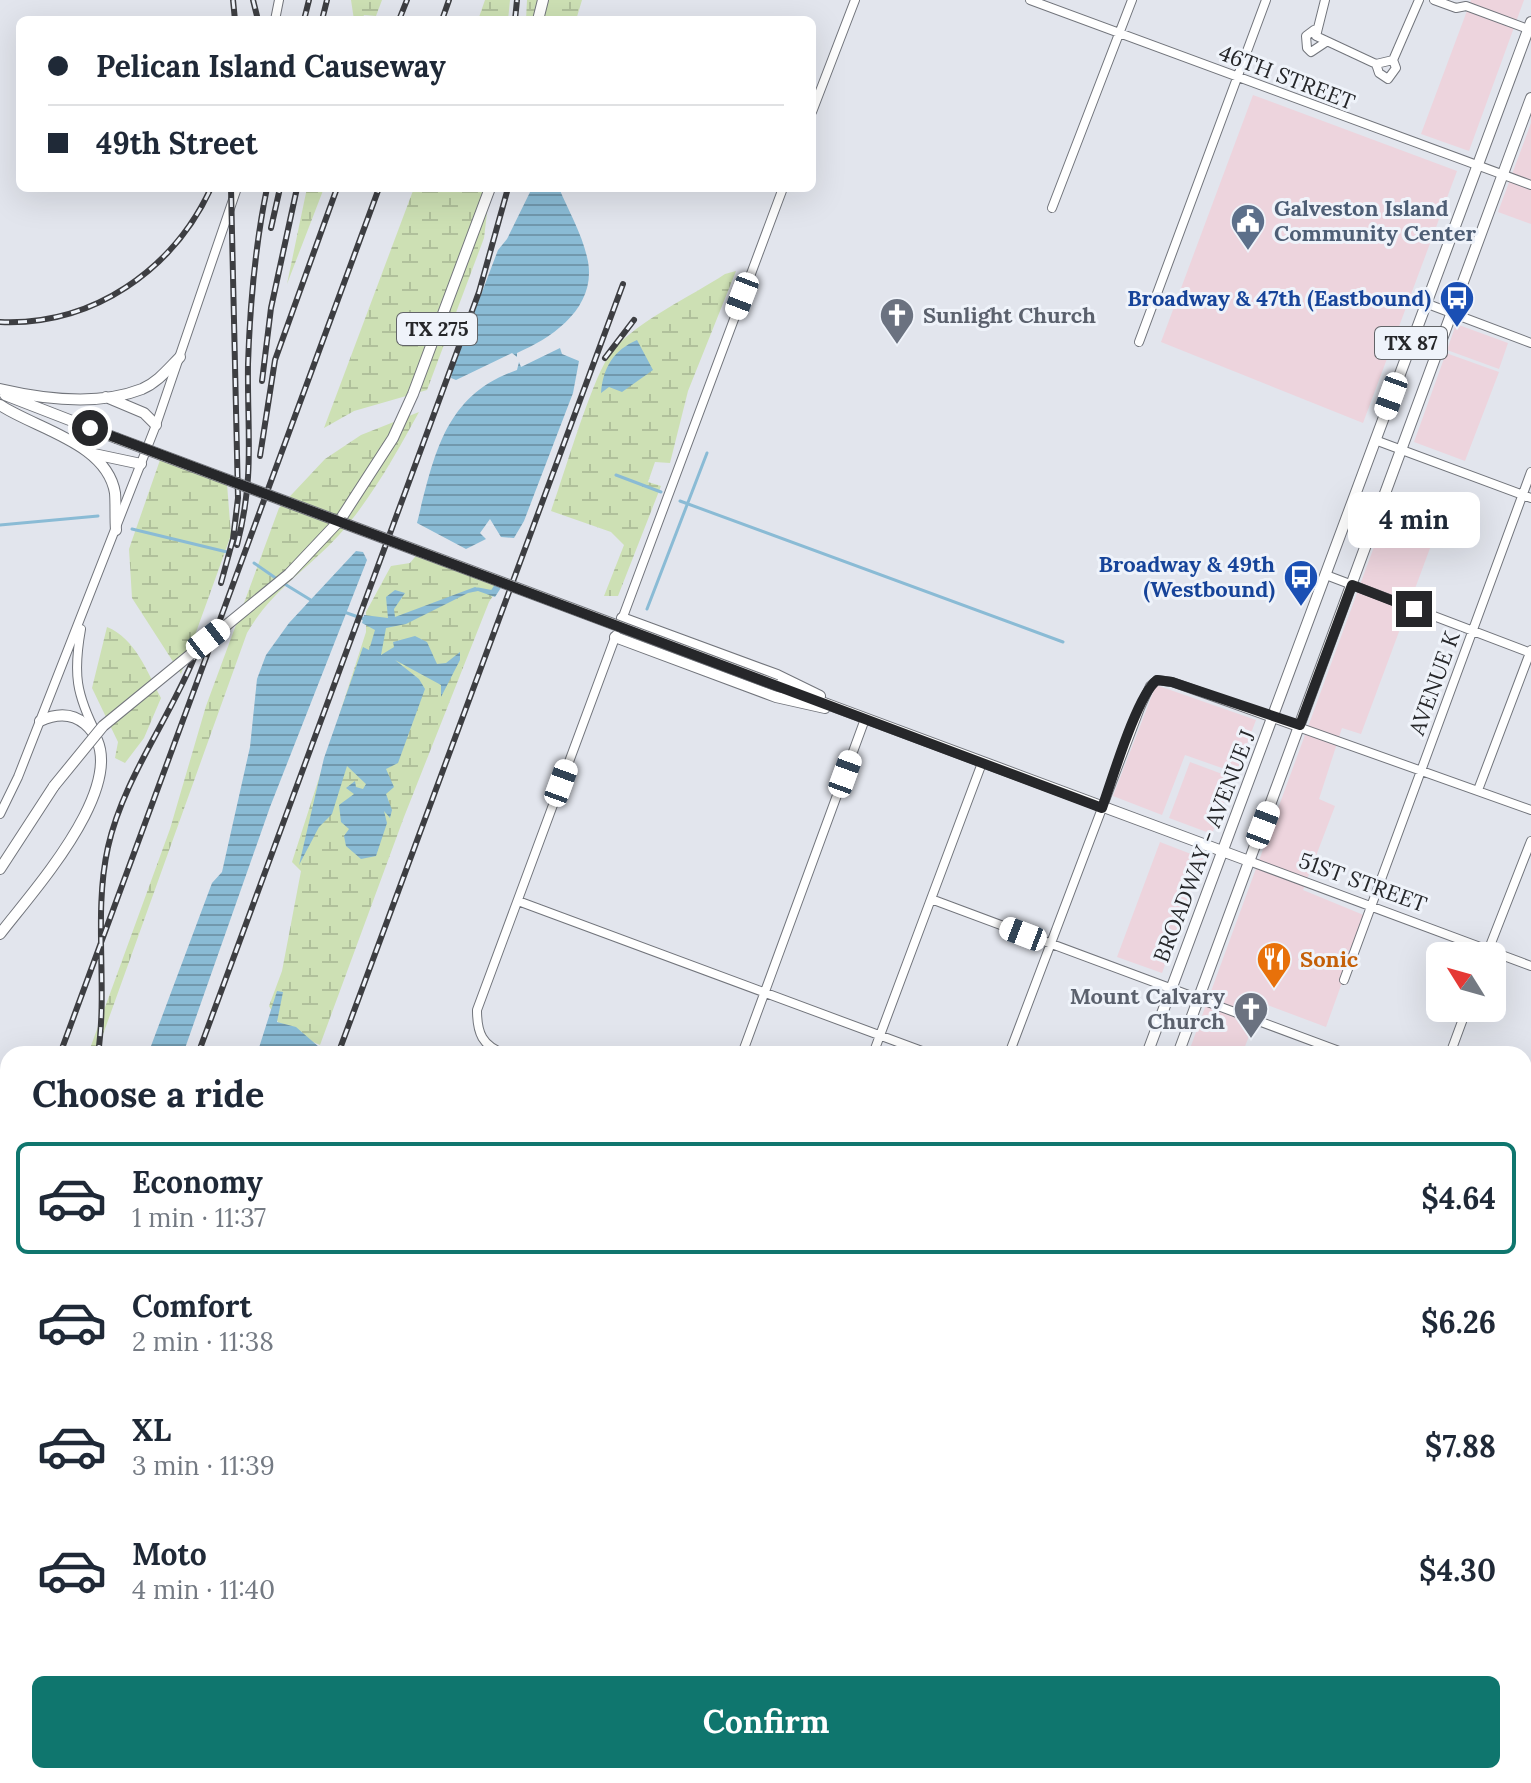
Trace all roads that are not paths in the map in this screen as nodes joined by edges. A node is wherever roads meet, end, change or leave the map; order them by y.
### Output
1 (855, 0) edge
2 (1030, 0) edge
3 (1132, 0) edge
4 (1266, 0) edge
5 (1325, 0) edge
6 (1419, 0) edge
7 (1434, 0) edge
8 (1464, 3) edge
9 (1530, 27) edge
10 (1118, 32) junction
11 (1315, 33) junction
12 (1326, 42) junction
13 (1237, 77) junction
14 (1531, 98) edge
15 (816, 102) edge
16 (1477, 166) junction
17 (1503, 175) junction
18 (1531, 185) edge
19 (236, 192) edge
20 (489, 192) edge
21 (782, 192) edge
22 (1052, 208) dead end
23 (1425, 303) junction
24 (1452, 314) junction
25 (1139, 342) dead end
26 (1531, 343) edge
27 (180, 357) junction
28 (0, 391) edge
29 (106, 397) junction
30 (0, 405) edge
31 (156, 425) junction
32 (1375, 440) junction
33 (1402, 450) junction
34 (88, 452) junction
35 (141, 464) junction
36 (1531, 472) edge
37 (1527, 497) edge
38 (340, 520) junction
39 (116, 530) junction
40 (1326, 575) junction
41 (1352, 585) junction
42 (83, 615) junction
43 (622, 618) junction
44 (1472, 631) junction
45 (615, 637) junction
46 (1531, 652) edge
47 (846, 711) junction
48 (1274, 715) junction
49 (865, 719) junction
50 (40, 721) junction
51 (1300, 725) junction
52 (97, 735) junction
53 (982, 763) junction
54 (1421, 769) junction
55 (1478, 790) junction
56 (1102, 808) junction
57 (1531, 810) edge
58 (0, 814) edge
59 (1531, 841) edge
60 (1223, 851) junction
61 (1249, 861) junction
62 (0, 869) edge
63 (931, 899) junction
64 (518, 901) junction
65 (1371, 905) junction
66 (0, 934) edge
67 (1461, 942) edge
68 (1492, 942) edge
69 (1050, 945) junction
70 (1506, 958) edge
71 (1531, 966) edge
72 (1344, 980) dead end
73 (1172, 989) junction
74 (764, 992) junction
75 (1198, 999) junction
76 (1462, 1022) edge
77 (880, 1035) junction
78 (1318, 1043) junction
79 (487, 1046) edge
80 (745, 1046) edge
81 (876, 1046) edge
82 (909, 1046) edge
83 (1012, 1046) edge
84 (1150, 1046) edge
85 (1181, 1046) edge
86 (1317, 1046) edge
87 (1326, 1046) edge
88 (1453, 1046) edge

1 - 15 street
2 - 10 street, 46TH STREET
3 - 10 street
4 - 13 street
5 - 11 street
6 - 12 street
7 - 8 street
8 - 9 street
9 - 16 main road, BROADWAY - AVENUE J / TX 87
10 - 13 street, 46TH STREET
10 - 22 street
11 - 12 street
11 - 12 street
13 - 16 street, 46TH STREET
13 - 25 street
14 - 17 main road, TX 87
16 - 17 street, 46TH STREET
16 - 23 main road, BROADWAY - AVENUE J / TX 87
17 - 18 street, 46TH STREET
17 - 24 main road, TX 87
19 - 27 street
20 - 38 main road, TX 275
21 - 43 street
23 - 24 street
23 - 32 main road, BROADWAY - AVENUE J / TX 87
24 - 26 street
24 - 33 main road, TX 87
27 - 29 main road
27 - 31 street
28 - 29 main road
28 - 38 main road, 51ST STREET, bridge
29 - 31 main road
30 - 34 main road
31 - 35 street
32 - 33 street
32 - 40 main road, BROADWAY - AVENUE J / TX 87
33 - 37 street
33 - 41 main road, TX 87
34 - 35 main road
34 - 39 main road
35 - 39 street
36 - 37 street, AVENUE K
37 - 44 street, AVENUE K
38 - 47 main road, 51ST STREET, bridge
38 - 62 main road, TX 275, bridge
39 - 42 street
40 - 41 street
40 - 48 main road, BROADWAY - AVENUE J / TX 87
41 - 44 street
41 - 51 main road, TX 87
42 - 50 street
42 - 52 street
43 - 45 street
43 - 47 main road
44 - 46 street
44 - 54 street, AVENUE K
45 - 47 main road
45 - 64 street
46 - 55 street
47 - 49 main road, 51ST STREET
48 - 51 street
48 - 56 street
48 - 60 main road, BROADWAY - AVENUE J / TX 87
49 - 53 main road, 51ST STREET
49 - 74 street
50 - 52 main road
50 - 58 street
51 - 54 street
51 - 61 main road, TX 87
52 - 66 main road
53 - 56 main road, 51ST STREET
53 - 63 street
54 - 55 street
54 - 65 street, AVENUE K
55 - 57 street
56 - 60 main road, 51ST STREET
56 - 69 street
59 - 68 street
60 - 61 main road, 51ST STREET
60 - 73 main road, BROADWAY - AVENUE J / TX 87
61 - 65 street, 51ST STREET
61 - 75 main road, TX 87
63 - 69 street
63 - 77 street
64 - 74 street
64 - 79 street
65 - 67 street, 51ST STREET
65 - 72 street, AVENUE K
69 - 73 street
69 - 83 street
70 - 71 street, 51ST STREET
73 - 75 street
73 - 84 main road, BROADWAY - AVENUE J / TX 87
74 - 77 street
74 - 80 street
75 - 78 street
75 - 85 main road, TX 87
76 - 88 street
77 - 81 street
77 - 82 street
78 - 86 street
78 - 87 street

